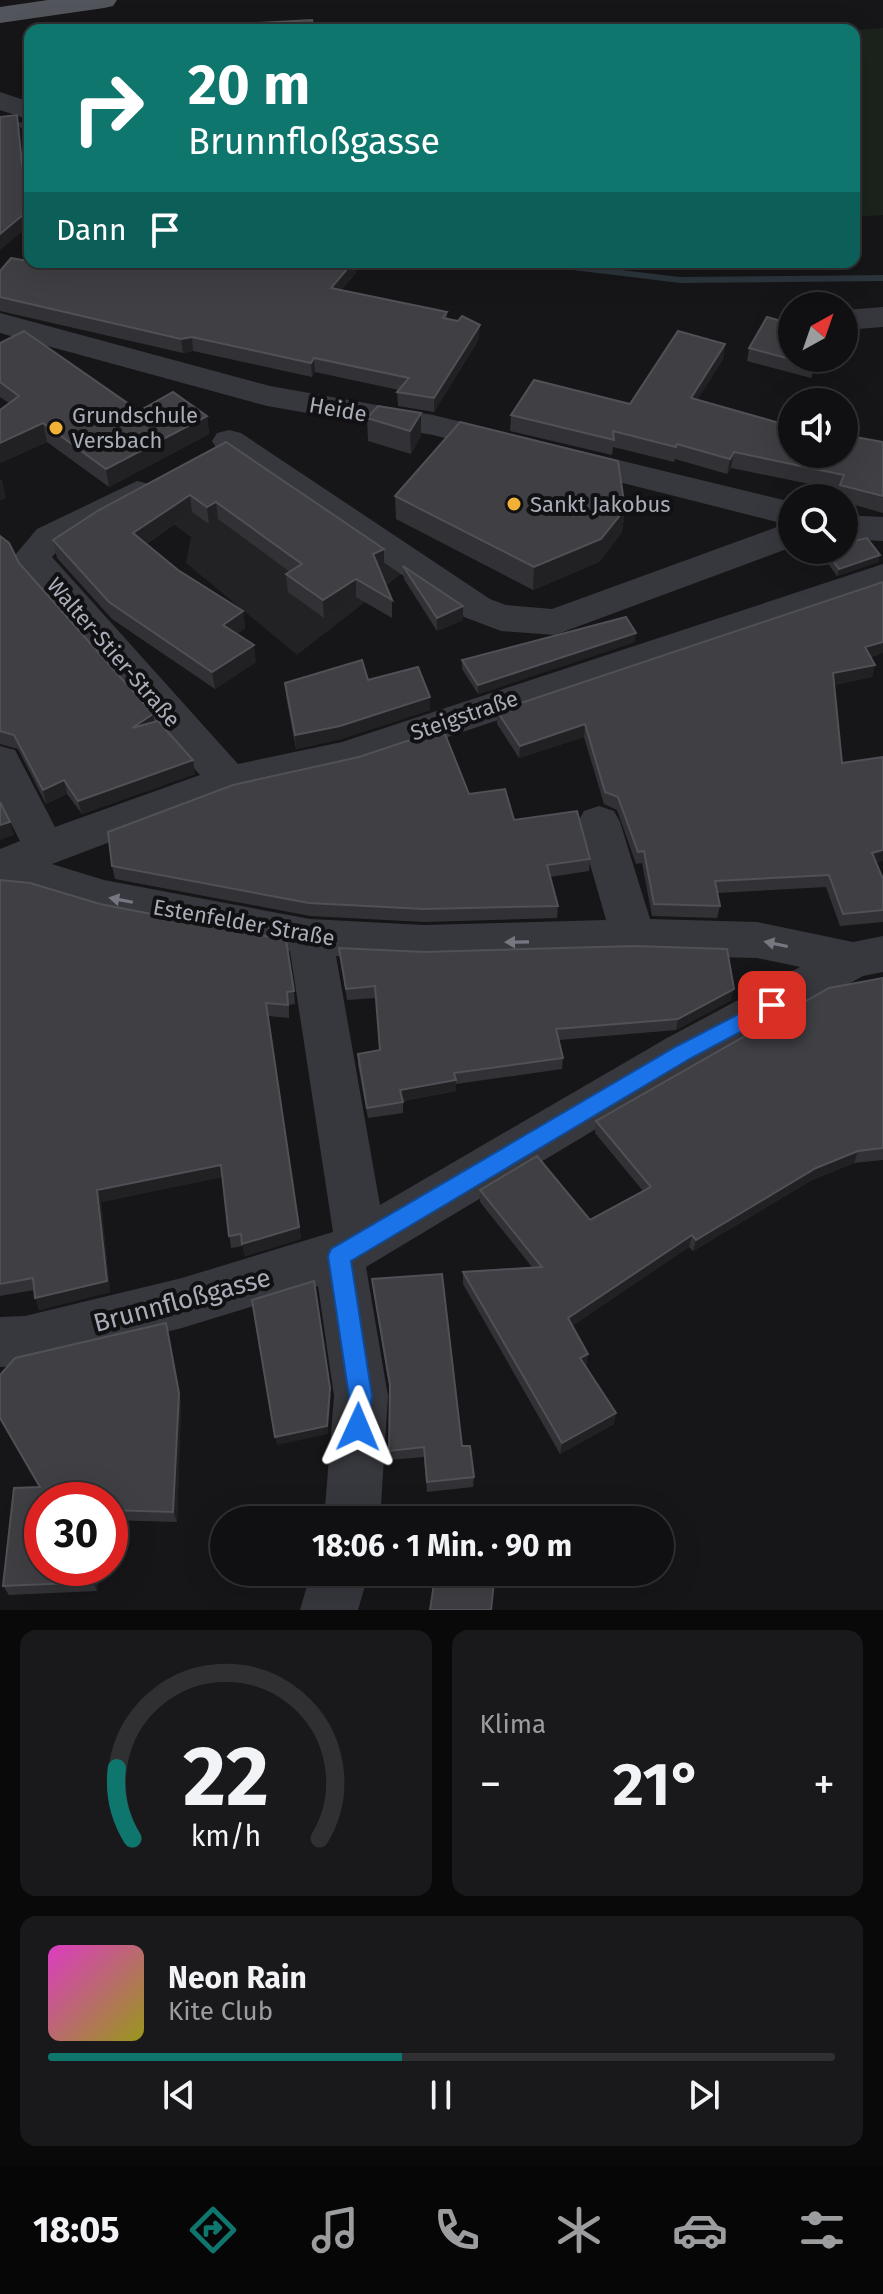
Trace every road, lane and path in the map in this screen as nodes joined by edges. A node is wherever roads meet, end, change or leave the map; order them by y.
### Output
1 (104, 0) edge
2 (0, 15) edge
3 (0, 100) edge
4 (24, 110) edge
5 (883, 317) edge
6 (858, 319) edge
7 (0, 323) edge
8 (267, 396) junction
9 (202, 457) junction
10 (778, 511) edge
11 (858, 528) edge
12 (883, 529) edge
13 (778, 539) edge
14 (883, 577) edge
15 (0, 761) edge
16 (229, 781) junction
17 (599, 822) dead end
18 (45, 849) junction
19 (2, 866) edge
20 (310, 937) junction
21 (633, 937) junction
22 (868, 957) edge
23 (350, 1250) junction
24 (0, 1342) edge
25 (353, 1506) edge
26 (336, 1586) edge
27 (329, 1610) edge

1 - 2 main road
3 - 4 street
5 - 6 street
7 - 8 street, Heide
8 - 9 street, Walter-Stier-Straße
8 - 10 street, Heide
9 - 13 street
9 - 16 street, Walter-Stier-Straße
11 - 12 street
14 - 16 street, Steigstraße
15 - 18 street
16 - 18 street, Steigstraße
17 - 21 street
18 - 19 street, Steigstraße
20 -> 19 street, Estenfelder Straße
21 -> 20 street, Estenfelder Straße
20 - 23 street
22 -> 21 street, Estenfelder Straße
22 - 23 street, Brunnfloßgasse
23 - 24 street, Brunnfloßgasse
23 - 25 street
26 - 27 street

